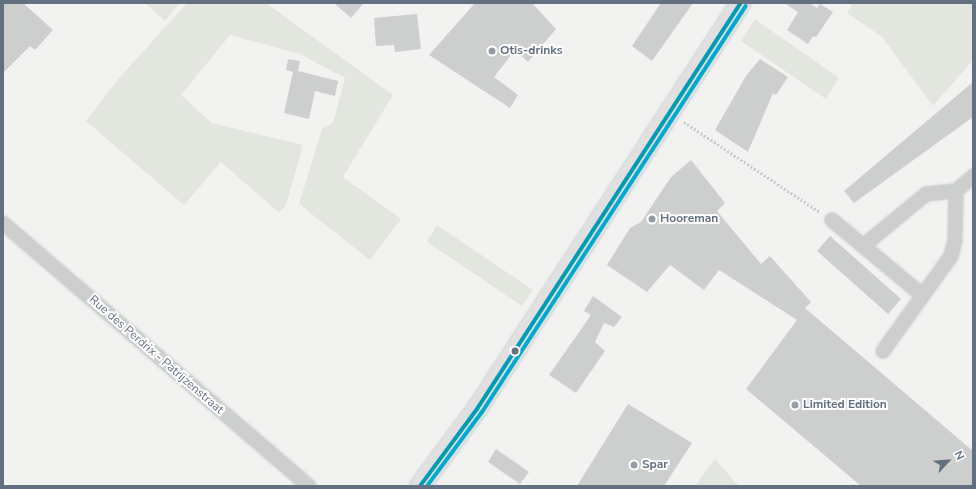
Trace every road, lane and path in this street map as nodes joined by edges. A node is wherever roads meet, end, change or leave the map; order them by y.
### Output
1 (741, 3) edge
2 (670, 113) junction
3 (973, 176) edge
4 (956, 191) junction
5 (832, 220) joint
6 (3, 223) edge
7 (863, 246) junction
8 (922, 295) junction
9 (883, 351) dead end
10 (309, 486) edge
11 (420, 486) edge

1 - 2 main road
2 - 5 path
2 - 11 main road
3 - 4 street
4 - 7 street
4 - 8 street
5 - 7 street
6 - 10 street, Rue des Perdrix - Patrijzenstraat
7 - 8 street
8 - 9 street

